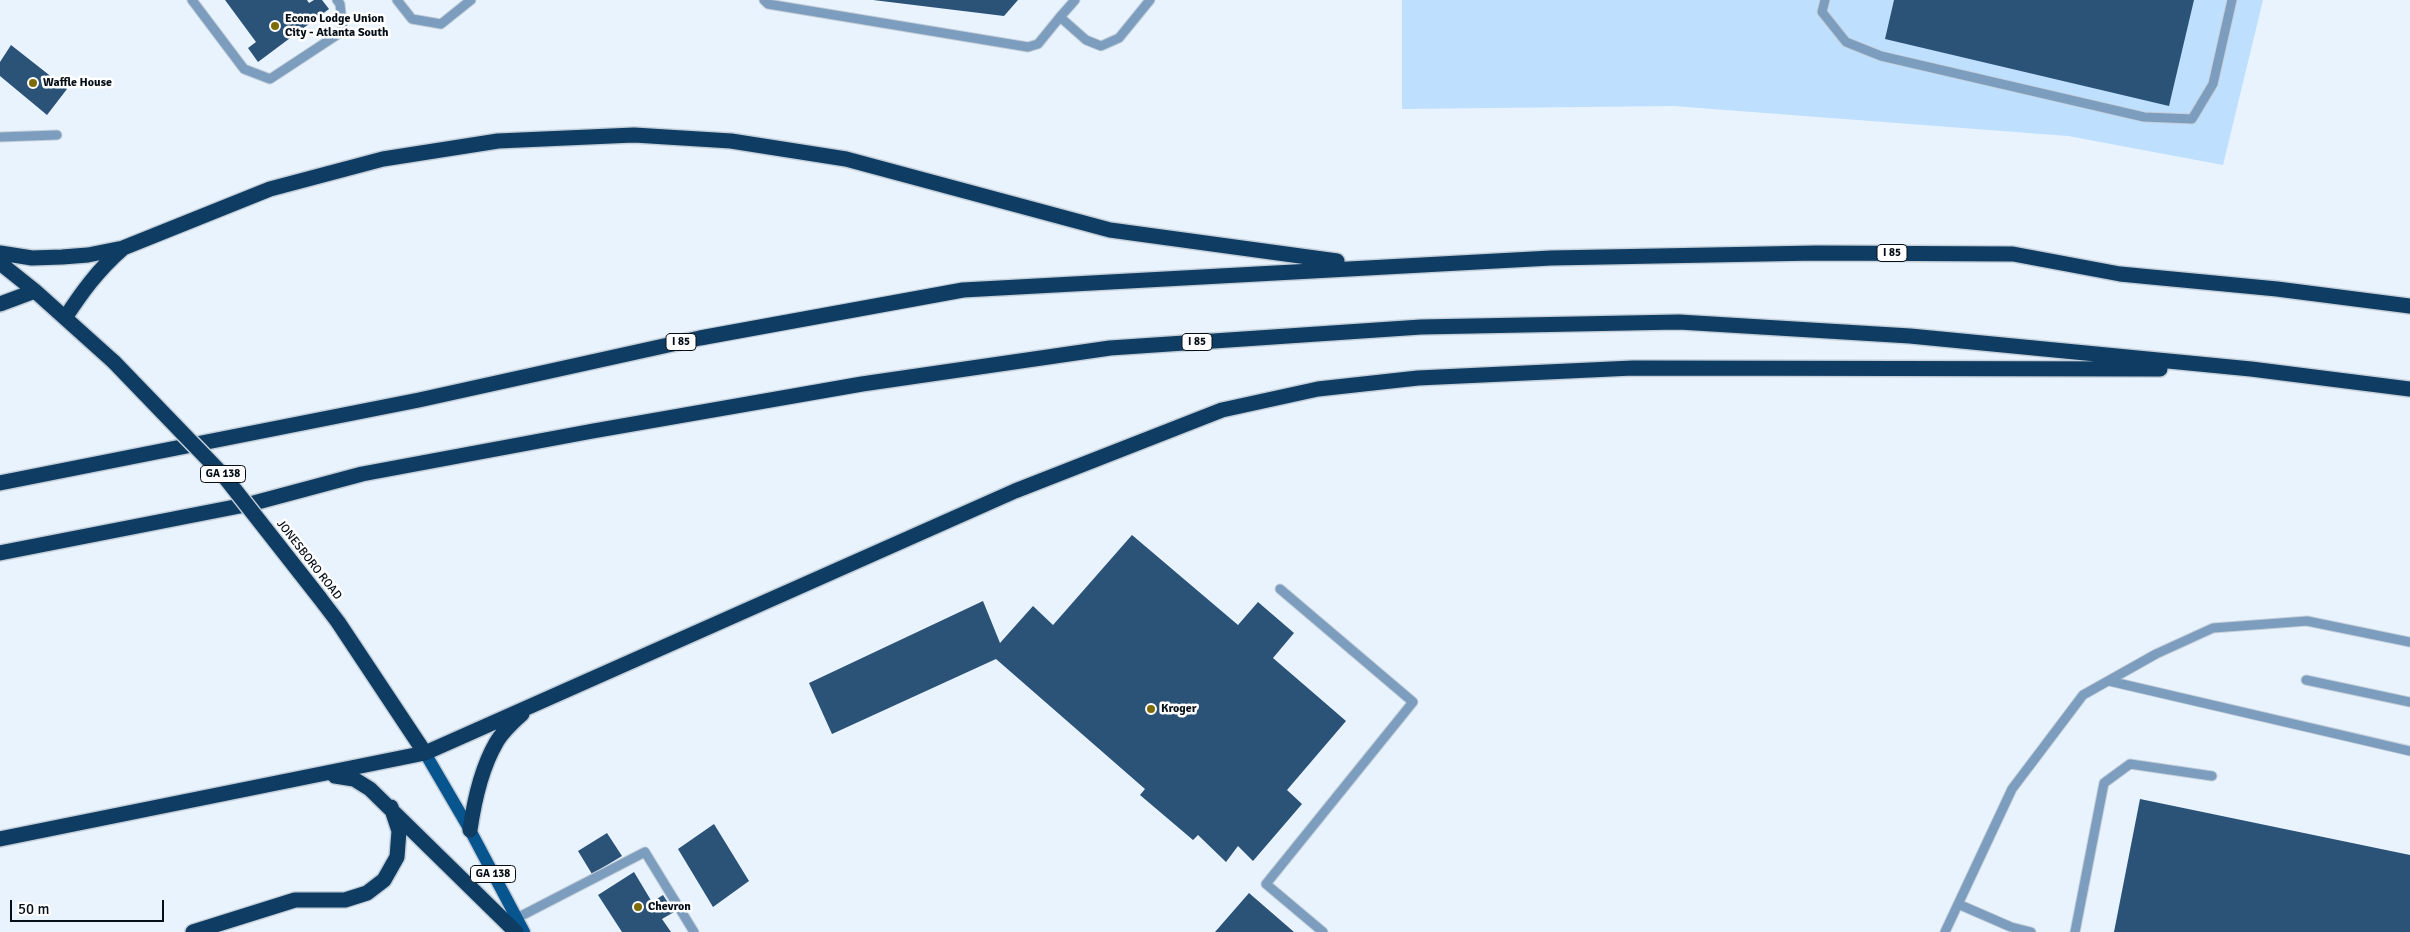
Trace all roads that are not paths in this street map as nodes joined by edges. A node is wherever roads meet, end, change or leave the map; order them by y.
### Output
1 (192, 0) edge
2 (337, 0) edge
3 (397, 0) edge
4 (471, 0) edge
5 (764, 0) edge
6 (1075, 0) edge
7 (1150, 0) edge
8 (1825, 0) edge
9 (2232, 0) edge
10 (1060, 17) junction
11 (57, 136) dead end
12 (0, 137) edge
13 (123, 248) junction
14 (0, 253) edge
15 (0, 263) edge
16 (1371, 266) junction
17 (35, 291) junction
18 (0, 304) edge
19 (2410, 306) edge
20 (65, 318) junction
21 (2251, 369) junction
22 (2410, 389) edge
23 (0, 483) edge
24 (0, 553) edge
25 (1280, 589) dead end
26 (2410, 642) edge
27 (2306, 680) dead end
28 (2108, 681) junction
29 (2410, 702) edge
30 (528, 708) junction
31 (2410, 751) edge
32 (425, 753) junction
33 (326, 774) junction
34 (2212, 776) dead end
35 (390, 807) junction
36 (470, 830) junction
37 (0, 839) edge
38 (1958, 904) junction
39 (516, 925) edge
40 (2010, 930) edge
41 (194, 932) edge
42 (524, 932) edge
43 (694, 932) edge
44 (1323, 932) edge
45 (1945, 932) edge
46 (2032, 932) edge
47 (2076, 932) edge

1 - 2 lane
3 - 4 lane
5 - 10 lane
6 - 10 lane
7 - 10 lane
8 - 9 lane
11 - 12 lane
13 - 14 highway
13 - 16 highway
13 - 20 highway
15 - 17 highway, JONESBORO ROAD / GA 138
16 - 19 highway, I 85
16 - 23 highway, I 85
17 - 18 highway
17 - 20 highway, JONESBORO ROAD / GA 138
20 - 32 highway, JONESBORO ROAD / GA 138, bridge
21 - 22 highway, I 85
21 - 24 highway, I 85
21 - 30 highway
25 - 44 lane
26 - 28 lane
27 - 29 lane
28 - 31 lane
28 - 38 lane
30 - 32 highway
30 - 36 highway
32 - 33 highway
32 - 36 main road, JONESBORO ROAD / GA 138
33 - 35 highway
33 - 37 highway
34 - 47 lane
35 - 39 highway
35 - 41 highway
36 - 39 main road, JONESBORO ROAD / GA 138
38 - 40 lane
38 - 45 lane
39 - 42 main road, JONESBORO ROAD / GA 138
39 - 43 lane
40 - 46 lane

